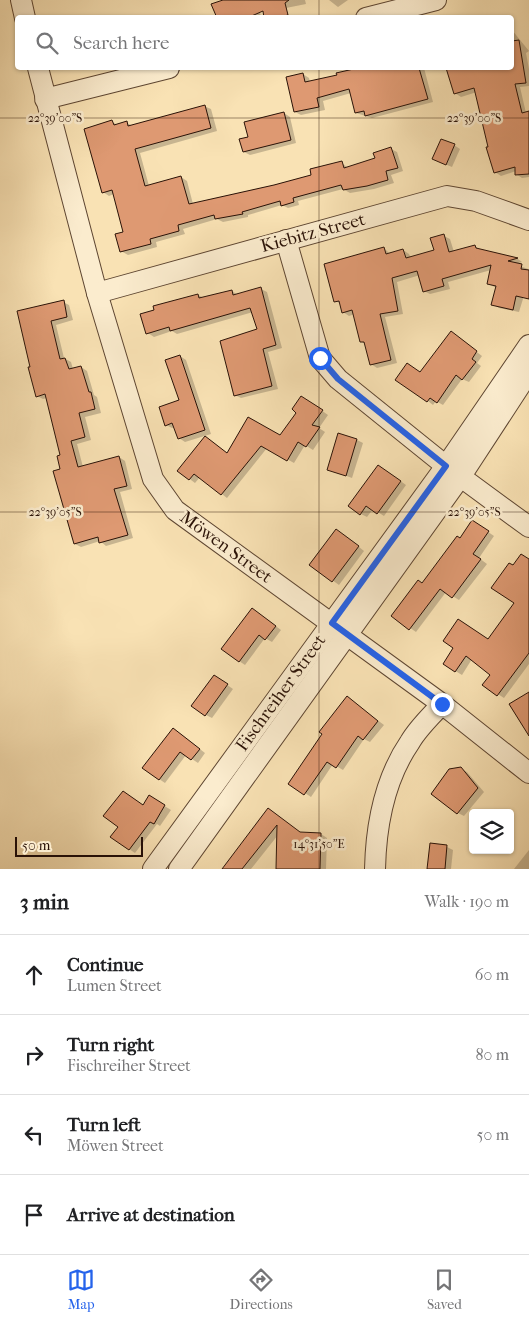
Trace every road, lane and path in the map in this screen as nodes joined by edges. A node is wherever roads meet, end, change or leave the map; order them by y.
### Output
1 (21, 0) edge
2 (436, 0) edge
3 (24, 15) edge
4 (378, 15) edge
5 (38, 70) edge
6 (161, 70) edge
7 (45, 99) junction
8 (529, 220) edge
9 (286, 240) junction
10 (97, 293) junction
11 (529, 345) edge
12 (529, 372) edge
13 (453, 471) junction
14 (529, 527) edge
15 (340, 629) junction
16 (442, 704) junction
17 (529, 773) edge
18 (153, 869) edge
19 (179, 869) edge
20 (375, 869) edge

1 - 3 street
2 - 4 street
5 - 7 street, Möwen Street
6 - 7 street
7 - 10 street, Möwen Street
8 - 9 street, Kiebitz Street
9 - 10 street, Kiebitz Street
9 - 13 street
10 - 15 street, Möwen Street
11 - 13 street, Fischreiher Street
12 - 13 street, Fischreiher Street
13 - 14 street
13 - 15 street, Fischreiher Street
15 - 16 street, Möwen Street
15 - 18 street, Fischreiher Street
15 - 19 street, Fischreiher Street
16 - 17 street, Möwen Street
16 - 20 street

